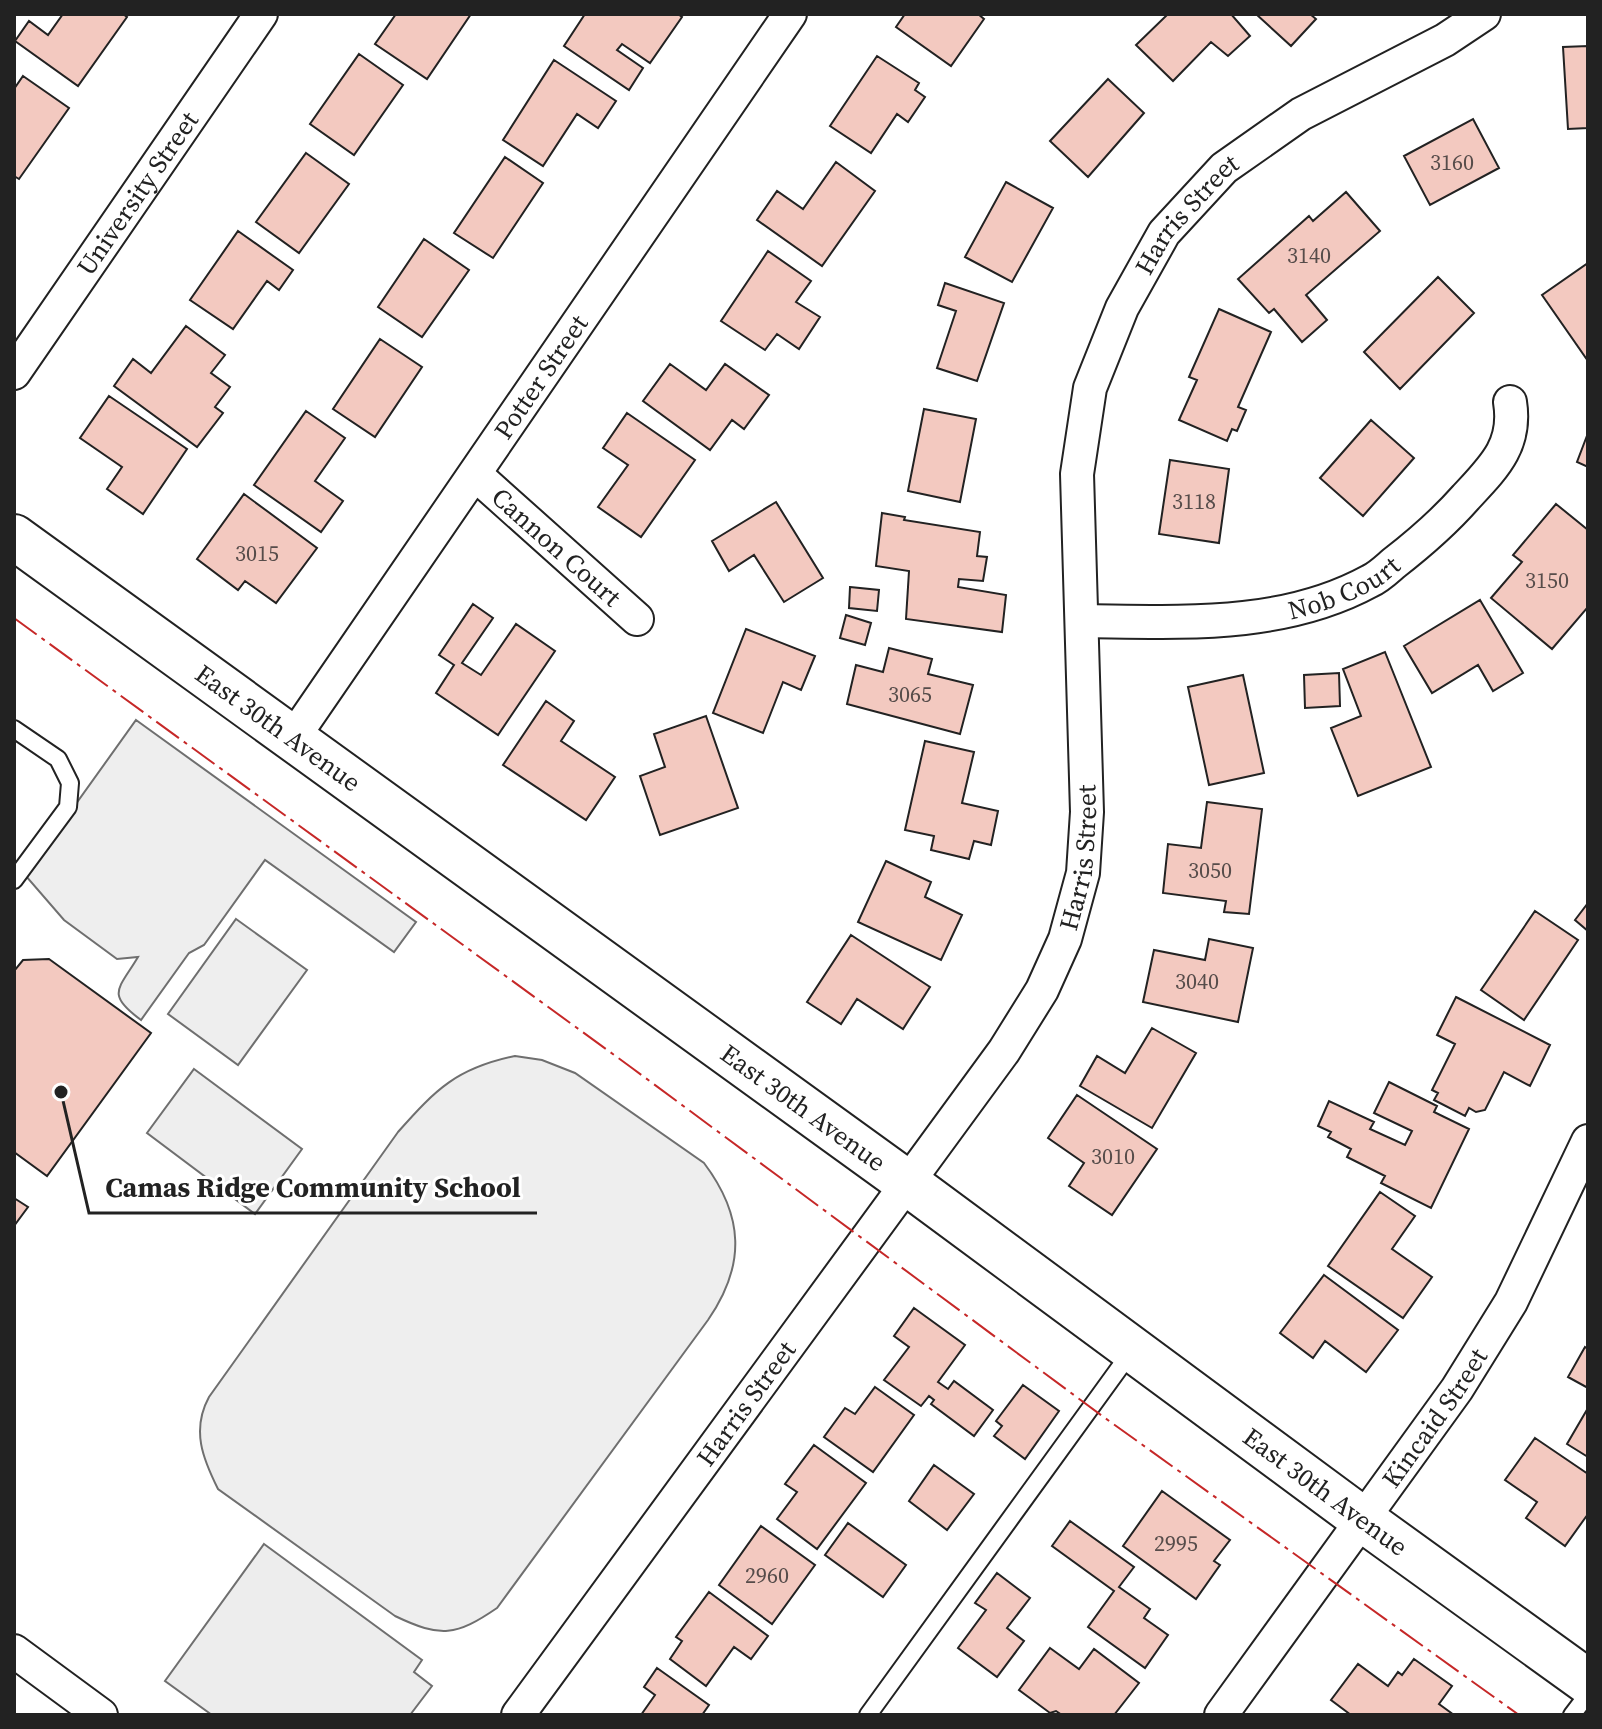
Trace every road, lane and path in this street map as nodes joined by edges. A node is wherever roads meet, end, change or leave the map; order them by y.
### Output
1 (261, 14) edge
2 (790, 14) edge
3 (1484, 14) edge
4 (14, 373) edge
5 (1510, 402) dead end
6 (476, 475) junction
7 (14, 537) edge
8 (637, 619) dead end
9 (1083, 621) junction
10 (14, 729) edge
11 (293, 738) junction
12 (14, 880) edge
13 (1588, 1141) edge
14 (906, 1182) junction
15 (1132, 1350) junction
16 (1362, 1519) junction
17 (14, 1651) edge
18 (1588, 1682) edge
19 (1588, 1694) edge
20 (101, 1715) edge
21 (518, 1715) edge
22 (868, 1715) edge
23 (1221, 1715) edge
24 (1572, 1715) edge

1 - 4 street, University Street
2 - 6 street, Potter Street
3 - 9 street, Harris Street
5 - 9 street, Nob Court
6 - 8 street, Cannon Court
6 - 11 street, Potter Street
7 - 11 main road, East 30th Avenue
9 - 14 street, Harris Street
10 - 12 lane
11 - 14 main road, East 30th Avenue
13 - 16 street, Kincaid Street
14 - 15 main road, East 30th Avenue
14 - 21 street, Harris Street
15 - 16 main road, East 30th Avenue
15 - 22 lane
16 - 18 main road, East 30th Avenue
16 - 23 street, Kincaid Street
17 - 20 street
19 - 24 lane

